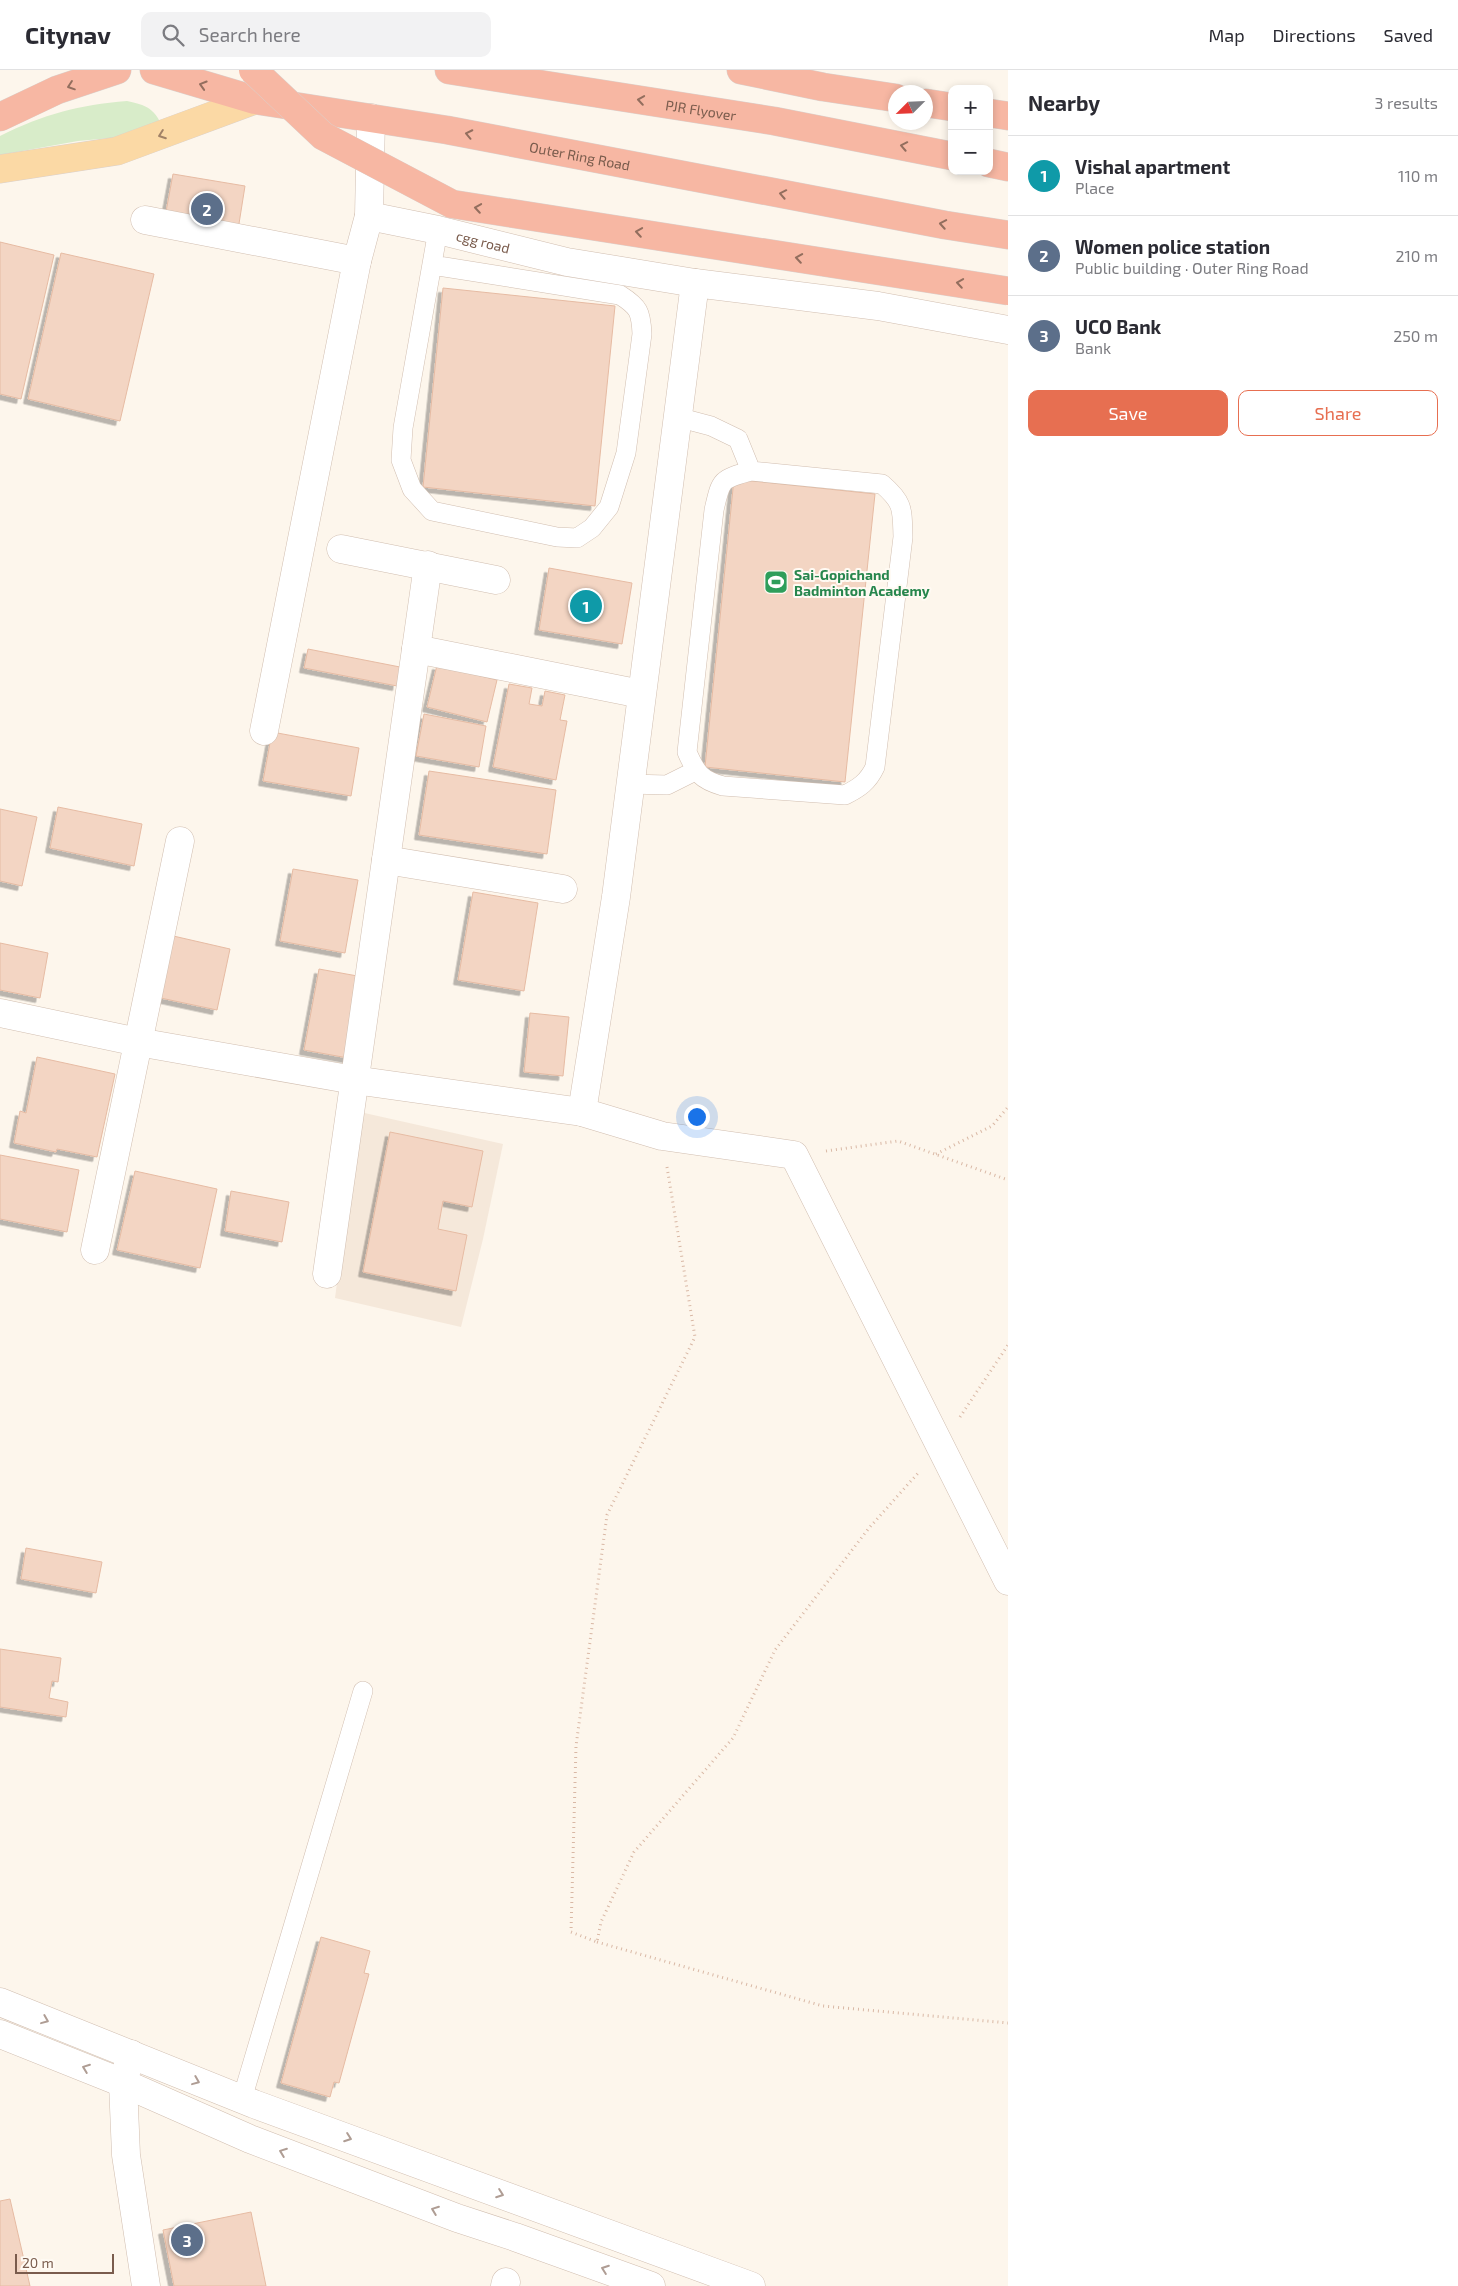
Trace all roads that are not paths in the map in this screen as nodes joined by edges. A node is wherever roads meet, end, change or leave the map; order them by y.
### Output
1 (117, 70) edge
2 (154, 70) edge
3 (253, 70) edge
4 (449, 70) edge
5 (740, 70) edge
6 (888, 97) edge
7 (255, 100) junction
8 (933, 104) edge
9 (948, 106) edge
10 (993, 114) edge
11 (1008, 116) edge
12 (0, 117) edge
13 (371, 118) junction
14 (948, 155) edge
15 (993, 164) edge
16 (1008, 167) edge
17 (0, 169) edge
18 (369, 216) junction
19 (146, 220) dead end
20 (438, 230) junction
21 (1008, 235) edge
22 (358, 261) junction
23 (432, 265) junction
24 (695, 283) junction
25 (1008, 291) edge
26 (1008, 330) edge
27 (677, 417) junction
28 (751, 471) junction
29 (341, 549) dead end
30 (428, 565) junction
31 (496, 580) dead end
32 (416, 648) junction
33 (641, 694) junction
34 (264, 731) dead end
35 (695, 771) junction
36 (629, 784) junction
37 (180, 841) dead end
38 (386, 860) junction
39 (563, 889) dead end
40 (0, 1013) edge
41 (138, 1042) junction
42 (354, 1080) junction
43 (582, 1112) junction
44 (95, 1250) dead end
45 (327, 1274) dead end
46 (1008, 1581) edge
47 (363, 1691) dead end
48 (0, 2002) edge
49 (0, 2034) edge
50 (131, 2054) junction
51 (124, 2082) junction
52 (242, 2099) junction
53 (146, 2286) edge
54 (651, 2286) edge
55 (751, 2286) edge

1 -> 12 highway
7 -> 2 highway, Outer Ring Road
25 -> 3 highway, bridge
14 -> 4 highway, PJR Flyover
5 - 6 highway
7 - 13 highway, Outer Ring Road
7 -> 17 main road
8 - 9 highway
10 - 11 highway
13 - 18 street
21 -> 13 highway, Outer Ring Road
15 - 16 highway
18 - 20 street, cgg road
18 - 22 street
19 - 22 street
20 - 23 lane
20 - 24 street, cgg road
22 - 34 street
23 - 23 lane
24 - 26 street, cgg road
24 - 27 street
27 - 28 lane
27 - 33 street
28 - 35 lane
28 - 35 lane
29 - 30 street
30 - 31 street
30 - 32 street
32 - 33 street
32 - 38 street
33 - 36 street
35 - 36 lane
36 - 43 street
37 - 41 street
38 - 39 street
38 - 42 street
40 - 41 street
41 - 42 street
41 - 44 street
42 - 43 street
42 - 45 street
43 - 46 street
47 - 52 lane
48 -> 50 street
51 -> 49 street
50 - 51 street
50 -> 52 street
51 - 53 street
54 -> 51 street
52 -> 55 street

